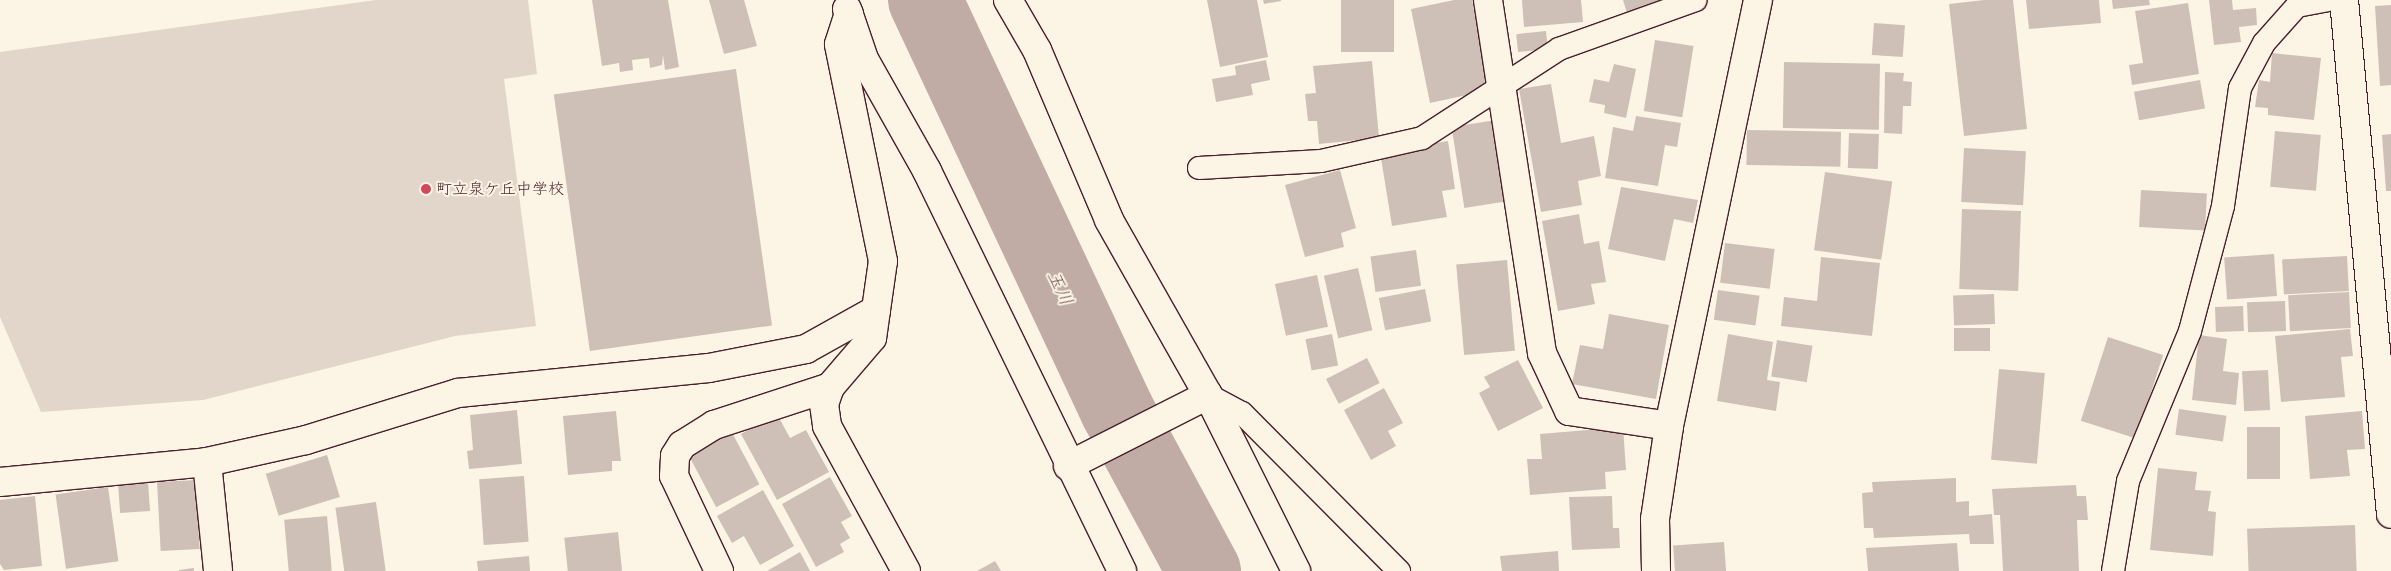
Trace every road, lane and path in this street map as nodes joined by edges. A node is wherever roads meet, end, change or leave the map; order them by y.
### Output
1 (1008, 0) edge
2 (1488, 0) edge
3 (1696, 0) edge
4 (1758, 0) edge
5 (2327, 0) edge
6 (2344, 0) edge
7 (847, 7) edge
8 (1504, 87) junction
9 (1199, 168) dead end
10 (876, 310) junction
11 (830, 387) junction
12 (1208, 395) junction
13 (1669, 426) junction
14 (207, 462) junction
15 (1068, 466) junction
16 (0, 482) edge
17 (2391, 514) edge
18 (218, 571) edge
19 (719, 571) edge
20 (906, 571) edge
21 (1122, 571) edge
22 (1296, 571) edge
23 (1399, 571) edge
24 (1656, 571) edge
25 (2113, 571) edge

1 - 12 street
2 - 8 street
3 - 8 lane
4 - 13 street
5 - 25 lane
6 - 17 street
7 - 10 street
7 - 15 street
8 - 9 lane
8 - 13 street
10 - 11 street
10 - 14 street
11 - 19 street
11 - 20 street
12 - 15 street
12 - 22 street
12 - 23 lane
13 - 24 street
14 - 16 street
14 - 18 street
15 - 21 street

